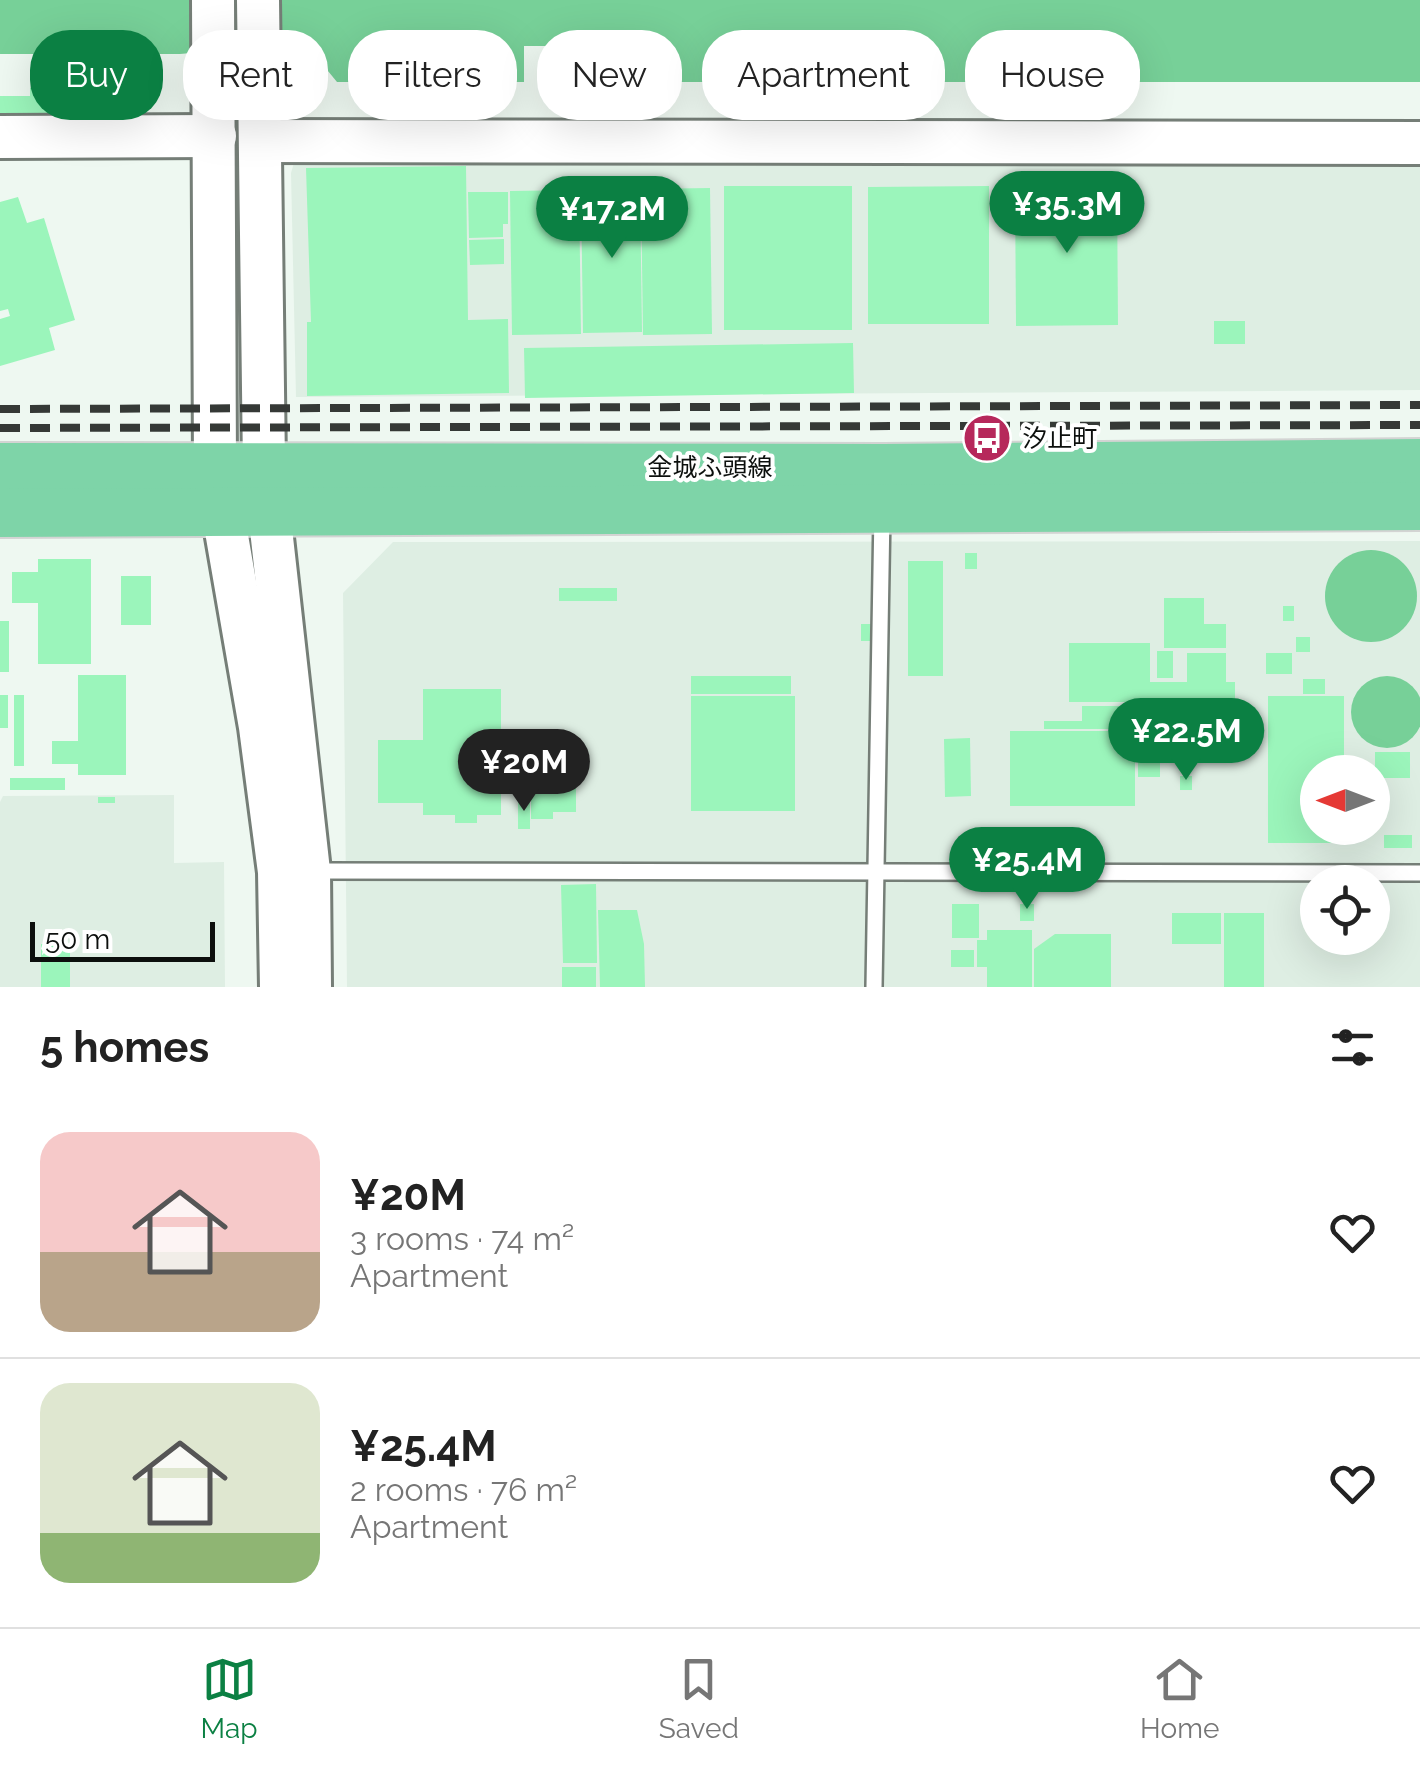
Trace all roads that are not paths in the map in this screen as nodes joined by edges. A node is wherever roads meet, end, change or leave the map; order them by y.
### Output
1 (213, 0) edge
2 (258, 0) edge
3 (214, 123) junction
4 (259, 126) junction
5 (0, 137) edge
6 (1420, 143) edge
7 (1420, 463) edge
8 (0, 467) edge
9 (883, 488) junction
10 (218, 489) junction
11 (267, 489) junction
12 (1420, 506) edge
13 (0, 513) edge
14 (874, 870) junction
15 (294, 871) junction
16 (1420, 874) edge
17 (280, 987) edge
18 (310, 987) edge
19 (874, 987) edge

1 - 3 street
2 - 4 street
3 - 5 street
3 - 10 street
4 - 6 street
4 - 11 street
7 - 9 main road, 金城ふ頭線
8 - 10 main road, 金城ふ頭線
9 - 11 main road, 金城ふ頭線
9 - 12 main road, 金城ふ頭線
9 - 14 lane
10 - 11 main road, 金城ふ頭線
10 - 13 main road, 金城ふ頭線
10 - 15 street
11 - 15 street
14 - 15 lane
14 - 16 lane
14 - 19 lane
15 - 17 street
15 - 18 street

